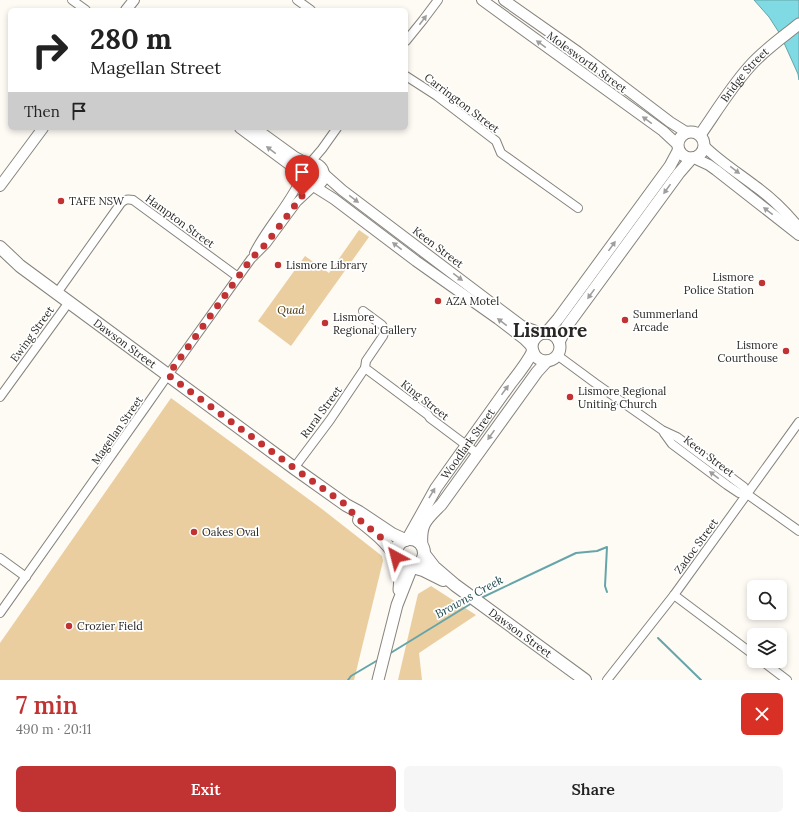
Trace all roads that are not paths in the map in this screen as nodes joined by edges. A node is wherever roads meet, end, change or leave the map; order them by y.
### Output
1 (72, 0) edge
2 (134, 0) edge
3 (297, 0) edge
4 (438, 0) edge
5 (482, 0) edge
6 (504, 0) edge
7 (83, 8) edge
8 (128, 8) edge
9 (308, 8) edge
10 (799, 24) edge
11 (408, 39) edge
12 (408, 77) edge
13 (41, 130) edge
14 (243, 130) edge
15 (258, 130) edge
16 (336, 130) edge
17 (686, 132) junction
18 (700, 135) junction
19 (704, 146) junction
20 (678, 147) junction
21 (693, 158) junction
22 (309, 163) junction
23 (324, 174) junction
24 (300, 177) junction
25 (0, 186) edge
26 (313, 187) junction
27 (578, 208) dead end
28 (799, 228) edge
29 (799, 235) edge
30 (0, 247) edge
31 (0, 258) edge
32 (251, 259) junction
33 (20, 266) junction
34 (238, 277) junction
35 (57, 293) junction
36 (69, 302) junction
37 (363, 311) dead end
38 (544, 333) junction
39 (559, 342) junction
40 (532, 349) junction
41 (557, 355) junction
42 (546, 360) junction
43 (366, 364) junction
44 (168, 375) junction
45 (0, 397) edge
46 (799, 422) edge
47 (466, 445) junction
48 (478, 454) junction
49 (294, 468) junction
50 (747, 494) junction
51 (346, 505) junction
52 (799, 531) edge
53 (406, 540) junction
54 (423, 550) junction
55 (0, 558) edge
56 (397, 558) junction
57 (412, 567) junction
58 (26, 577) junction
59 (455, 585) junction
60 (674, 595) junction
61 (397, 605) junction
62 (0, 613) edge
63 (747, 650) edge
64 (771, 668) edge
65 (378, 680) edge
66 (585, 680) edge
67 (607, 680) edge
68 (787, 680) edge

1 - 7 street
2 - 8 street
3 - 9 street
11 -> 4 street
20 -> 5 street, Molesworth Street
6 - 17 street, Molesworth Street
10 - 18 main road, Bridge Street
12 - 27 street, Carrington Street
13 - 25 street
24 -> 14 street
15 - 22 street
16 - 22 street
17 - 18 main road
17 - 20 main road
18 - 19 main road
19 - 21 main road
19 -> 28 street
20 - 21 main road
38 -> 20 main road
29 -> 21 street
21 -> 39 main road
22 - 23 street
22 - 24 street
23 - 26 street
23 -> 38 street, Keen Street
24 - 26 street
24 - 32 street, Magellan Street
26 - 32 street, Magellan Street
40 -> 26 street
30 - 33 main road, Dawson Street
31 - 33 main road, Dawson Street
32 - 34 street, Magellan Street
33 - 35 main road, Dawson Street
34 - 35 street, Hampton Street
34 - 44 street, Magellan Street
35 - 36 main road, Dawson Street
36 - 44 main road, Dawson Street
36 - 45 street, Ewing Street
37 - 43 street, Rural Street
38 - 39 main road
38 - 40 main road
39 - 41 main road
40 - 42 main road
47 -> 40 main road, Woodlark Street
41 - 42 main road
41 - 50 street, Keen Street
42 -> 48 main road, Woodlark Street
43 - 47 street, King Street
43 - 49 street, Rural Street
44 - 49 main road, Dawson Street
44 - 58 street, Magellan Street
46 - 50 street, Zadoc Street
47 - 48 street, King Street
53 -> 47 main road, Woodlark Street
48 - 54 main road, Woodlark Street
49 - 51 main road, Dawson Street
50 - 52 street, Keen Street
50 - 60 street, Zadoc Street
51 - 53 main road, Dawson Street
51 - 56 main road, Dawson Street
53 - 54 main road
53 - 56 main road
54 - 57 main road
54 - 59 main road, Dawson Street
55 - 58 street
56 - 57 main road
56 - 61 main road
57 - 59 main road, Dawson Street
57 - 61 main road
58 - 62 street, Magellan Street
59 - 66 main road, Dawson Street
60 - 63 street
60 - 67 street, Zadoc Street
61 - 65 main road
64 - 68 street

